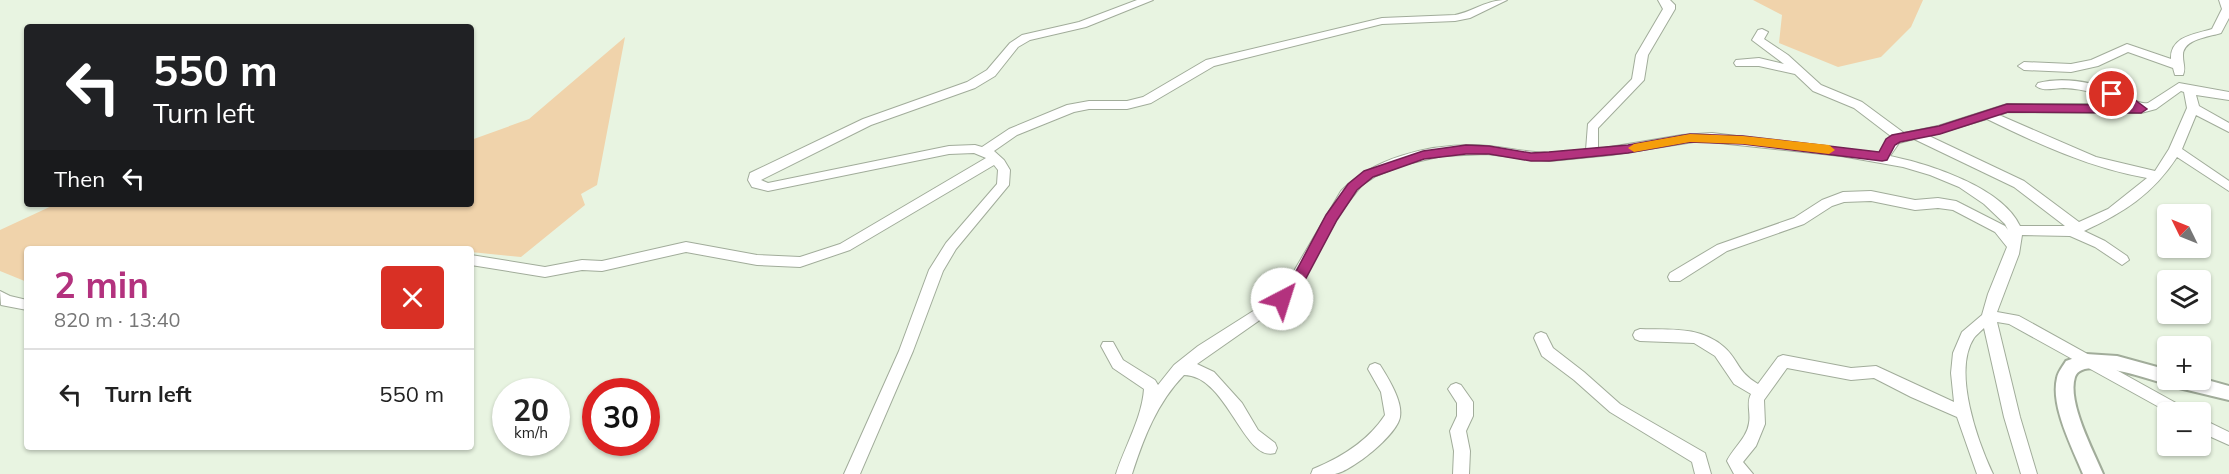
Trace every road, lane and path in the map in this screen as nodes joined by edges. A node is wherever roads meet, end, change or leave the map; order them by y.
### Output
1 (1147, 0) edge
2 (1501, 0) edge
3 (1664, 0) edge
4 (2225, 0) edge
5 (1762, 32) dead end
6 (1740, 63) dead end
7 (2024, 66) dead end
8 (2179, 66) junction
9 (1802, 73) junction
10 (2043, 86) dead end
11 (2184, 88) junction
12 (2229, 96) edge
13 (2193, 108) junction
14 (2141, 109) junction
15 (1987, 114) junction
16 (2229, 128) edge
17 (1908, 136) junction
18 (2175, 150) junction
19 (1592, 153) junction
20 (990, 156) junction
21 (1882, 157) junction
22 (2158, 176) junction
23 (2229, 187) edge
24 (2016, 231) junction
25 (2014, 246) junction
26 (474, 260) edge
27 (2122, 260) dead end
28 (1675, 278) dead end
29 (0, 296) edge
30 (24, 304) edge
31 (1989, 316) junction
32 (1640, 335) dead end
33 (1540, 339) dead end
34 (1108, 346) dead end
35 (2085, 361) junction
36 (1179, 369) junction
37 (1375, 369) dead end
38 (2157, 374) edge
39 (2211, 388) edge
40 (1456, 389) dead end
41 (1760, 392) junction
42 (2229, 393) edge
43 (2161, 402) edge
44 (1151, 403) junction
45 (1964, 413) junction
46 (2211, 429) edge
47 (2229, 439) edge
48 (1269, 448) dead end
49 (852, 474) edge
50 (1124, 474) edge
51 (1319, 474) edge
52 (1461, 474) edge
53 (1703, 474) edge
54 (1745, 474) edge
55 (1985, 474) edge
56 (2029, 474) edge
57 (2093, 474) edge

1 - 20 street
2 - 20 street
3 - 19 street
4 - 8 street
5 - 9 street
6 - 9 street
7 - 8 street
8 - 11 street
9 - 17 street
10 - 14 street
11 - 12 street
11 - 13 street
11 - 14 street
13 - 16 street
13 - 18 street
14 - 15 street
15 - 17 street
15 - 22 street
17 - 21 street
17 - 22 street
18 - 22 street
18 - 23 street
19 - 21 street
19 - 36 street
20 - 26 street
20 - 49 street
21 - 24 street
24 - 25 street
24 - 27 street
25 - 28 street
25 - 31 street
29 - 30 street
31 - 35 street
31 - 45 street
31 - 56 street
32 - 41 street
33 - 53 street
34 - 44 street
35 - 38 main road
35 - 43 street
35 - 57 main road
36 - 44 street
36 - 48 street
37 - 51 street
39 - 42 main road
40 - 52 street
41 - 45 street
41 - 54 street
44 - 50 street
45 - 55 street
46 - 47 street

